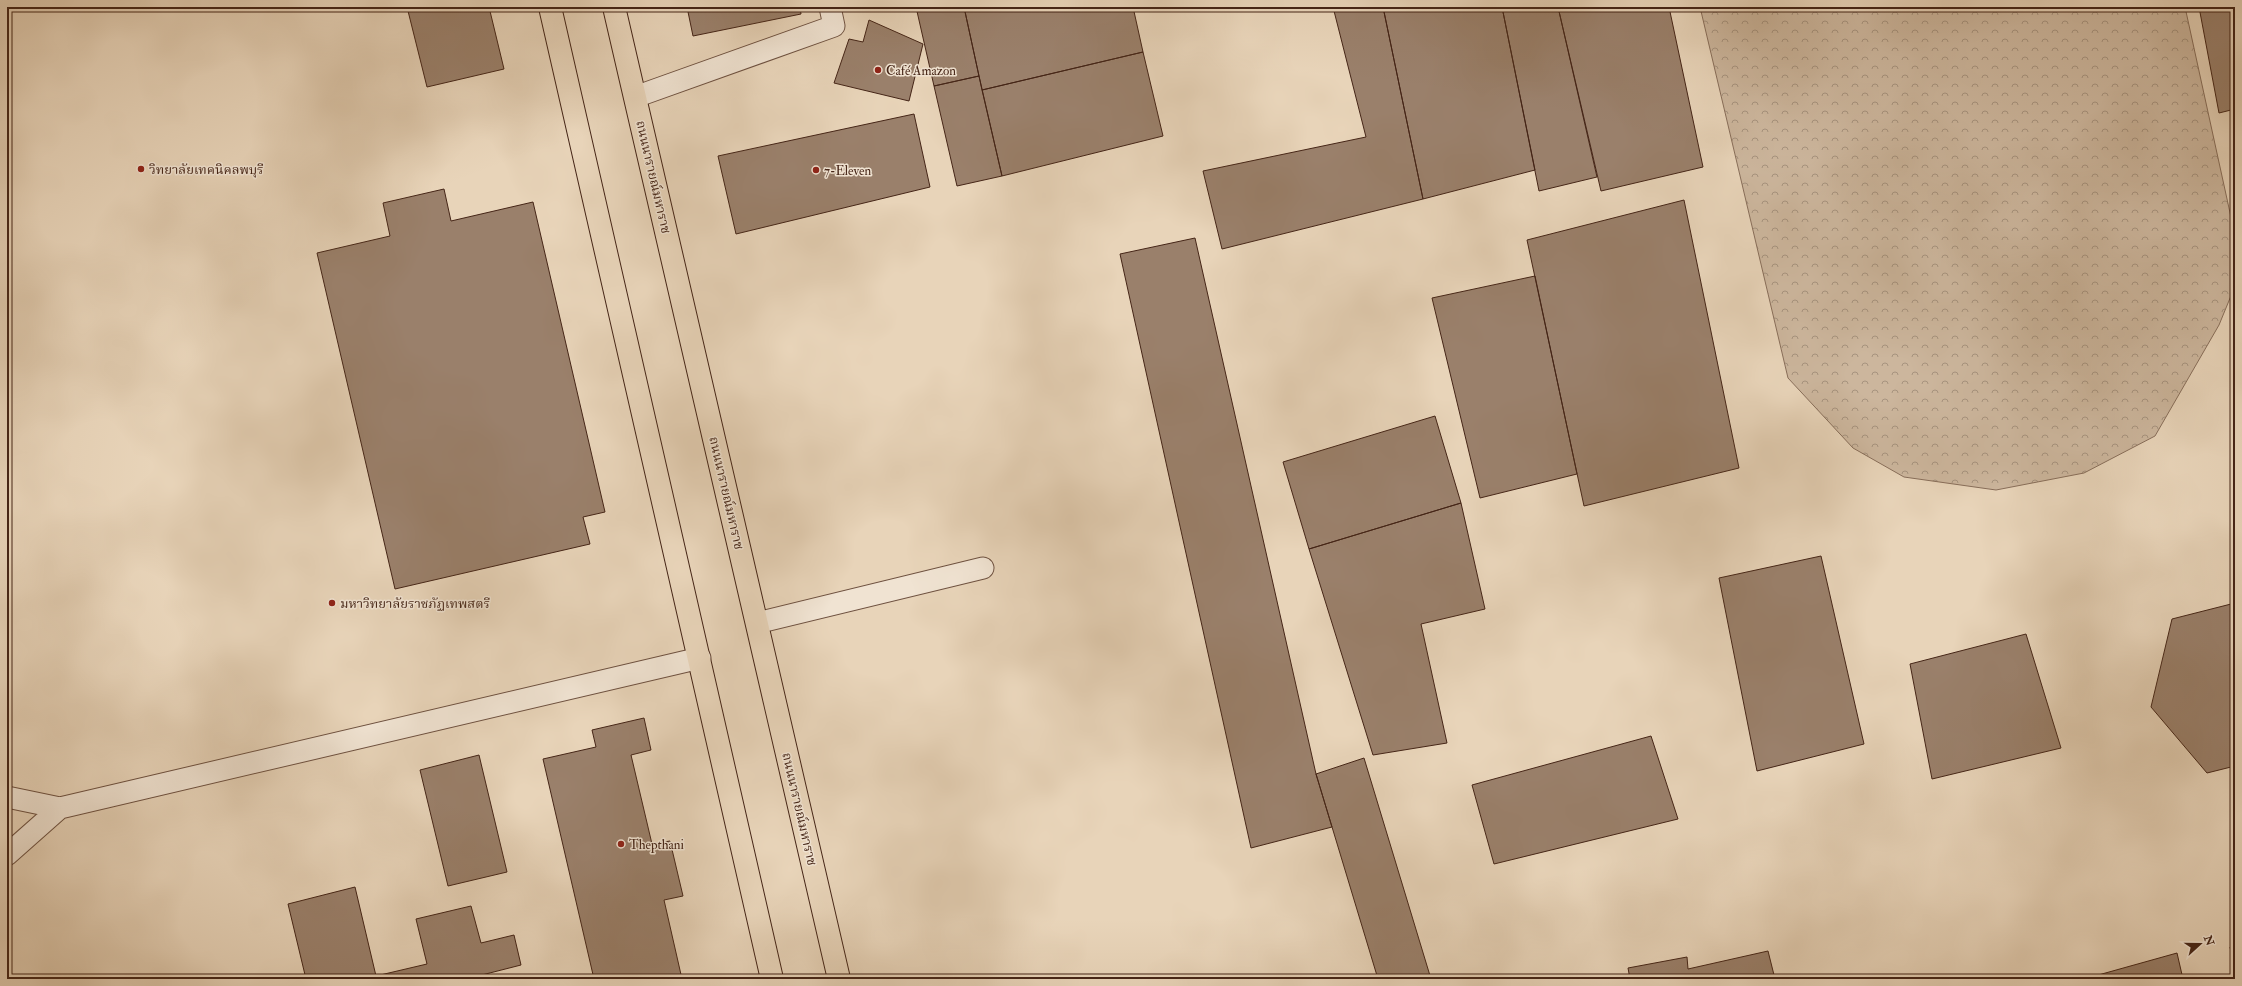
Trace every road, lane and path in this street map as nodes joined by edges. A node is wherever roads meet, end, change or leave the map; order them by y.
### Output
1 (550, 7) edge
2 (614, 7) edge
3 (830, 7) edge
4 (635, 97) junction
5 (983, 568) dead end
6 (757, 623) junction
7 (700, 658) junction
8 (7, 797) edge
9 (60, 808) junction
10 (7, 855) edge
11 (772, 979) edge
12 (839, 979) edge

1 - 7 main road
2 - 4 main road, ถนนนารายณ์มหาราช
3 - 4 lane
4 - 6 main road, ถนนนารายณ์มหาราช
5 - 6 lane
6 - 12 main road, ถนนนารายณ์มหาราช
7 - 9 lane
7 - 11 main road
8 - 9 lane
9 - 10 lane

